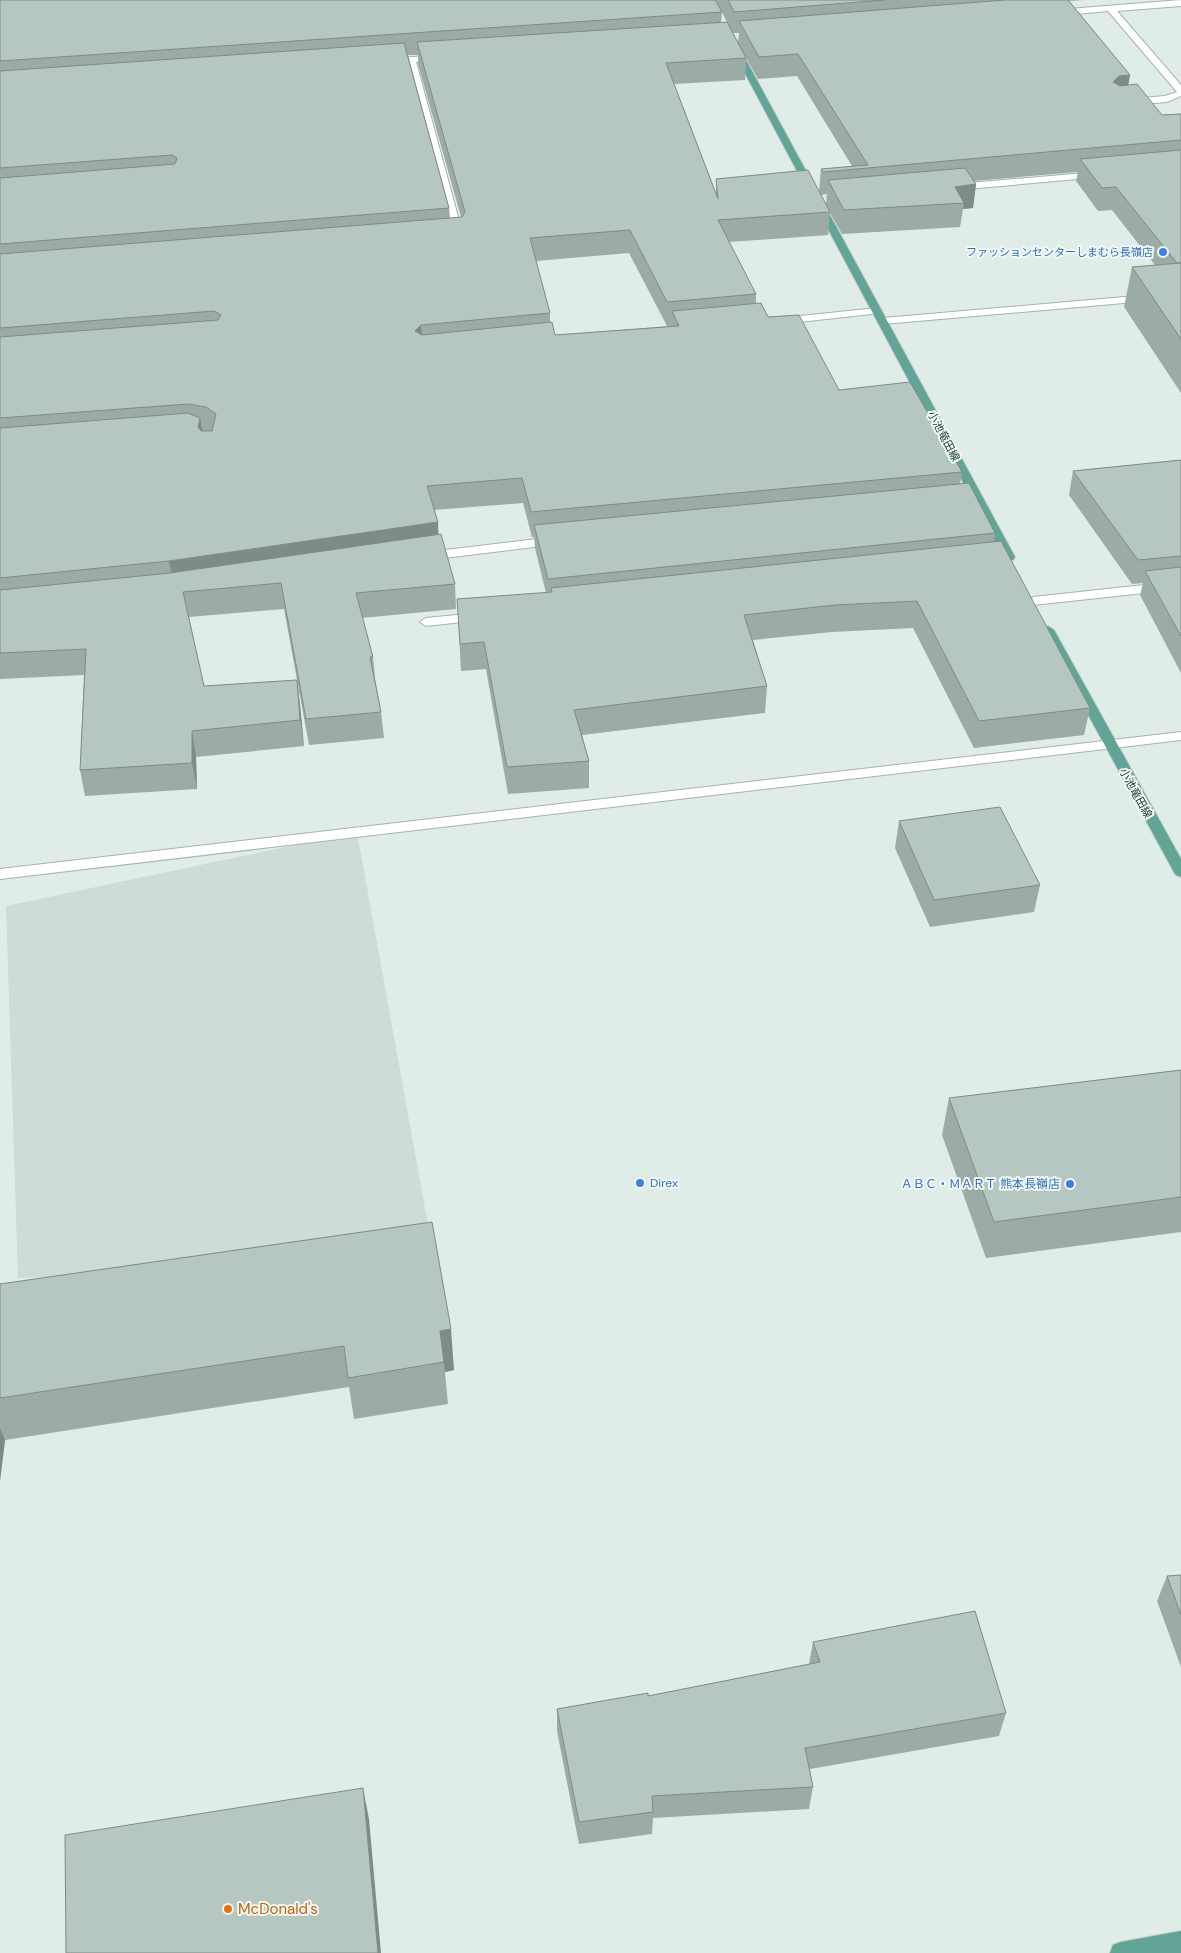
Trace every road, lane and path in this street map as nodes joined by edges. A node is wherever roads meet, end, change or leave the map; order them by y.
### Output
1 (1181, 3) edge
2 (1110, 8) junction
3 (1042, 14) edge
4 (731, 38) edge
5 (450, 58) edge
6 (411, 60) junction
7 (382, 62) edge
8 (1181, 92) edge
9 (1116, 103) edge
10 (1112, 174) edge
11 (945, 188) edge
12 (449, 237) edge
13 (1181, 295) edge
14 (880, 316) junction
15 (769, 322) edge
16 (566, 540) edge
17 (418, 557) edge
18 (1009, 563) edge
19 (1181, 585) edge
20 (1035, 605) joint
21 (485, 616) edge
22 (426, 622) dead end
23 (1181, 736) edge
24 (1109, 744) junction
25 (1181, 872) edge
26 (0, 874) edge
27 (1181, 1942) edge
28 (1121, 1953) edge

1 - 2 street
2 - 3 street
2 - 8 street
4 - 14 main road, 小池竜田線
5 - 6 street
6 - 7 street
6 - 12 street
8 - 9 street
10 - 11 street
13 - 14 street
14 - 15 street
14 - 18 main road, 小池竜田線
16 - 17 street
19 - 20 street
20 - 24 main road, 小池竜田線
21 - 22 street
23 - 24 street
24 - 25 main road, 小池竜田線
24 - 26 street
27 - 28 main road

